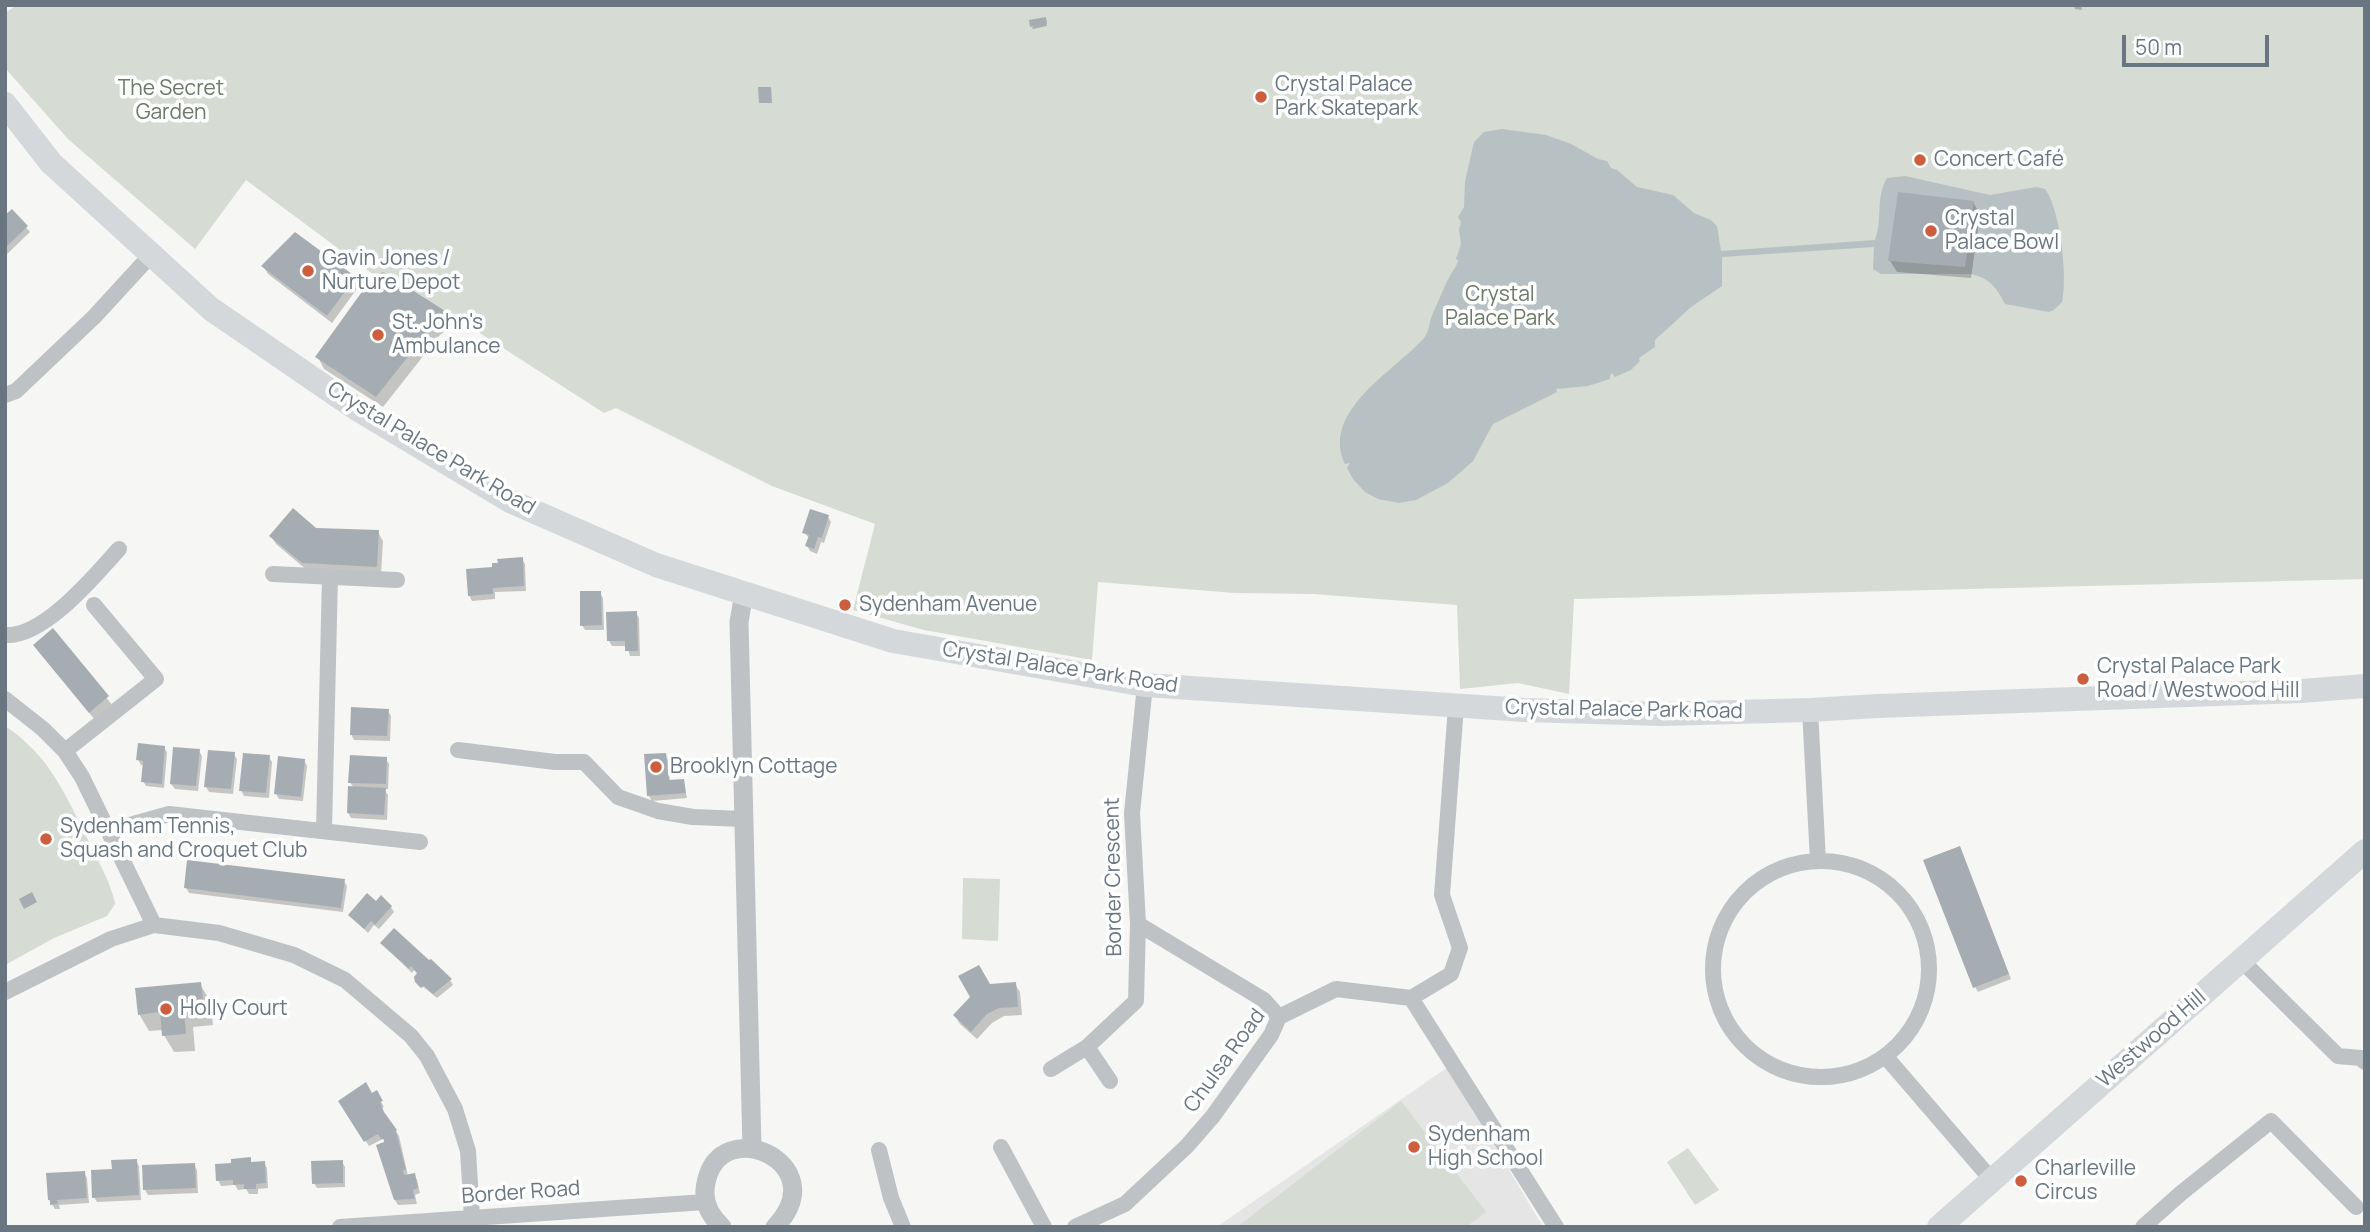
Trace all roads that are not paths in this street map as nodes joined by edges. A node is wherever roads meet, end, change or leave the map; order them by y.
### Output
1 (5, 104) edge
2 (151, 255) junction
3 (5, 395) edge
4 (118, 549) dead end
5 (274, 574) dead end
6 (330, 576) junction
7 (397, 580) dead end
8 (744, 593) junction
9 (94, 605) dead end
10 (5, 635) edge
11 (1145, 685) junction
12 (2365, 686) edge
13 (5, 699) edge
14 (1456, 706) junction
15 (1810, 710) junction
16 (458, 750) dead end
17 (65, 751) junction
18 (743, 818) junction
19 (108, 831) junction
20 (324, 831) junction
21 (420, 842) dead end
22 (2365, 851) edge
23 (1818, 861) junction
24 (1138, 924) junction
25 (154, 925) junction
26 (2241, 960) junction
27 (5, 992) edge
28 (1411, 998) junction
29 (1279, 1017) junction
30 (1087, 1047) junction
31 (1886, 1058) junction
32 (2365, 1062) edge
33 (1051, 1069) dead end
34 (1110, 1081) dead end
35 (1001, 1147) dead end
36 (752, 1149) junction
37 (879, 1150) dead end
38 (1991, 1180) junction
39 (705, 1202) junction
40 (2356, 1207) dead end
41 (472, 1217) junction
42 (340, 1227) edge
43 (722, 1227) edge
44 (775, 1227) edge
45 (903, 1227) edge
46 (1044, 1227) edge
47 (1075, 1227) edge
48 (1556, 1227) edge
49 (1940, 1227) edge
50 (2143, 1227) edge

1 - 2 main road, Crystal Palace Park Road
2 - 3 street
2 - 8 main road, Crystal Palace Park Road
4 - 10 street
5 - 6 street
6 - 7 street
6 - 20 street
8 - 11 main road, Crystal Palace Park Road
8 - 18 street
9 - 17 street
11 - 14 main road, Crystal Palace Park Road
11 - 24 street, Border Crescent
12 - 15 main road, Crystal Palace Park Road
13 - 17 street
14 - 15 main road, Crystal Palace Park Road
14 - 28 street
15 - 23 street
16 - 18 street
17 - 19 street
18 - 36 street
19 - 20 street
19 - 25 street
20 - 21 street
22 - 26 main road, Westwood Hill
23 - 31 street
23 - 31 street
24 - 29 street
24 - 30 street, Border Crescent
25 - 27 street
25 - 41 street
26 - 32 street
26 - 38 main road, Westwood Hill
28 - 29 street, Chulsa Road
28 - 48 street
29 - 47 street, Chulsa Road
30 - 33 street, Border Crescent
30 - 34 street
31 - 38 street
35 - 46 street
36 - 39 street
36 - 44 street
37 - 45 street
38 - 49 main road, Westwood Hill
39 - 41 street, Border Road
39 - 43 street
40 - 50 street
41 - 42 street, Border Road

